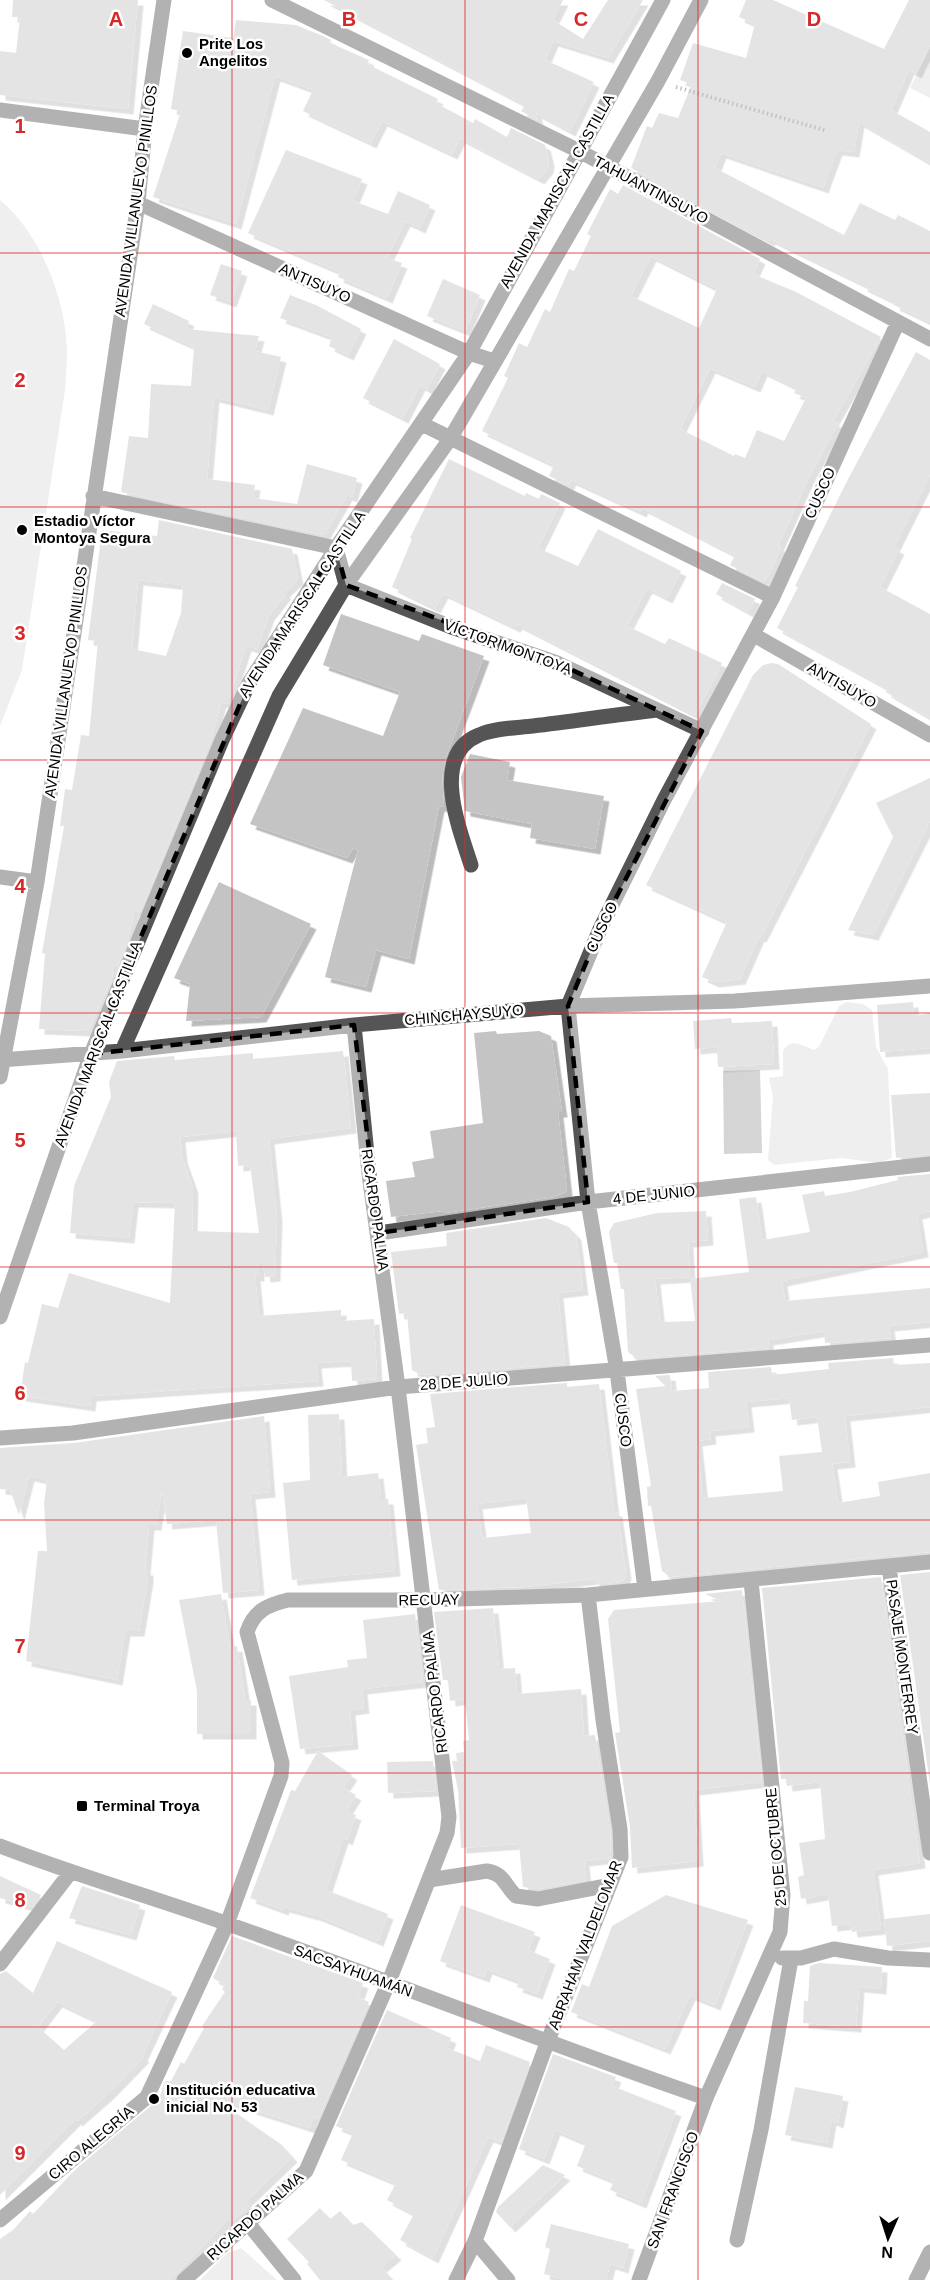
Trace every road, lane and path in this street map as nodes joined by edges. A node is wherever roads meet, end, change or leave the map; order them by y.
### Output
1 (164, 0) edge
2 (272, 0) edge
3 (663, 0) edge
4 (701, 0) edge
5 (658, 81) junction
6 (0, 110) edge
7 (145, 129) junction
8 (828, 131) dead end
9 (579, 151) junction
10 (606, 167) junction
11 (138, 203) junction
12 (898, 322) junction
13 (930, 339) edge
14 (469, 352) junction
15 (494, 361) junction
16 (422, 424) junction
17 (450, 439) junction
18 (93, 496) junction
19 (336, 548) junction
20 (346, 585) junction
21 (773, 597) junction
22 (754, 635) junction
23 (657, 710) junction
24 (702, 731) junction
25 (930, 735) edge
26 (471, 865) dead end
27 (0, 877) edge
28 (37, 882) junction
29 (930, 986) edge
30 (568, 1006) junction
31 (354, 1025) junction
32 (122, 1052) junction
33 (91, 1054) junction
34 (1, 1061) edge
35 (0, 1077) edge
36 (930, 1164) edge
37 (588, 1202) junction
38 (379, 1233) junction
39 (1, 1307) edge
40 (930, 1345) edge
41 (617, 1371) junction
42 (398, 1387) junction
43 (0, 1438) edge
44 (930, 1562) edge
45 (889, 1567) junction
46 (751, 1581) junction
47 (645, 1589) junction
48 (588, 1595) junction
49 (424, 1600) junction
50 (0, 1846) edge
51 (930, 1853) edge
52 (70, 1874) junction
53 (429, 1880) junction
54 (610, 1885) junction
55 (227, 1924) junction
56 (770, 1956) junction
57 (791, 1959) junction
58 (930, 1960) edge
59 (0, 1964) edge
60 (388, 1984) junction
61 (547, 2043) junction
62 (706, 2098) junction
63 (0, 2220) edge
64 (247, 2222) junction
65 (737, 2240) dead end
66 (475, 2241) junction
67 (930, 2252) edge
68 (184, 2280) edge
69 (294, 2280) edge
70 (456, 2280) edge
71 (508, 2280) edge
72 (639, 2280) edge
73 (916, 2280) edge

1 - 7 street, AVENIDA VILLANUEVO PINILLOS
2 - 9 street, TAHUANTINSUYO
3 - 9 street, AVENIDA MARISCAL CASTILLA
4 - 5 street, AVENIDA MARISCAL CASTILLA
5 - 8 path
5 - 10 street, AVENIDA MARISCAL CASTILLA
6 - 7 street
7 - 11 street, AVENIDA VILLANUEVO PINILLOS
9 - 10 street, TAHUANTINSUYO
9 - 14 street, AVENIDA MARISCAL CASTILLA
10 - 12 street, TAHUANTINSUYO
10 - 15 street, AVENIDA MARISCAL CASTILLA
11 - 14 street, ANTISUYO
11 - 18 street, AVENIDA VILLANUEVO PINILLOS
12 - 13 street, TAHUANTINSUYO
12 - 21 street, CUSCO
14 - 15 street, ANTISUYO
14 - 16 street, AVENIDA MARISCAL CASTILLA
15 - 17 street, AVENIDA MARISCAL CASTILLA
16 - 17 street
16 - 19 street, AVENIDA MARISCAL CASTILLA
17 - 20 street, AVENIDA MARISCAL CASTILLA
17 - 21 street
18 - 19 street
18 - 28 street, AVENIDA VILLANUEVO PINILLOS
19 - 20 street
19 - 33 street, AVENIDA MARISCAL CASTILLA
20 - 23 street, VÍCTOR MONTOYA
20 - 32 street, AVENIDA MARISCAL CASTILLA
21 - 22 street, CUSCO
22 - 24 street, CUSCO
22 - 25 street, ANTISUYO
23 - 24 street, VÍCTOR MONTOYA
23 - 26 street
24 - 30 street, CUSCO
27 - 28 street
28 - 34 street, AVENIDA VILLANUEVO PINILLOS
29 - 30 street, CHINCHAYSUYO
30 - 31 street, CHINCHAYSUYO
30 - 37 street, CUSCO
31 - 32 street, CHINCHAYSUYO
31 - 38 street, RICARDO PALMA
32 - 33 street, CHINCHAYSUYO
33 - 34 street, CHINCHAYSUYO
33 - 39 street, AVENIDA MARISCAL CASTILLA
34 - 35 street, AVENIDA VILLANUEVO PINILLOS
36 - 37 street, 4 DE JUNIO
37 - 38 street, 4 DE JUNIO
37 - 41 street, CUSCO
38 - 42 street, RICARDO PALMA
40 - 41 street, 28 DE JULIO
41 - 42 street, 28 DE JULIO
41 - 47 street, CUSCO
42 - 43 street, 28 DE JULIO
42 - 49 street, RICARDO PALMA
44 - 45 street, RECUAY
45 - 46 street, RECUAY
45 - 51 street, PASAJE MONTERREY
46 - 47 street, RECUAY
46 - 56 street, 25 DE OCTUBRE
47 - 48 street, RECUAY
48 - 49 street, RECUAY
48 - 54 street, ABRAHAM VALDELOMAR
49 - 53 street, RICARDO PALMA
49 - 55 street, RECUAY
50 - 52 street, SACSAYHUAMÁN
52 - 55 street, SACSAYHUAMÁN
52 - 59 street
53 - 54 street
53 - 60 street, RICARDO PALMA
54 - 61 street, ABRAHAM VALDELOMAR
55 - 60 street, SACSAYHUAMÁN
55 - 63 street, CIRO ALEGRÍA
56 - 57 street
56 - 62 street, 25 DE OCTUBRE
57 - 58 street
57 - 65 street
60 - 61 street, SACSAYHUAMÁN
60 - 64 street, RICARDO PALMA
61 - 62 street, SACSAYHUAMÁN
61 - 66 street, ABRAHAM VALDELOMAR
62 - 72 street, SAN FRANCISCO
64 - 68 street, RICARDO PALMA
64 - 69 street
66 - 70 street, ABRAHAM VALDELOMAR
66 - 71 street
67 - 73 street

